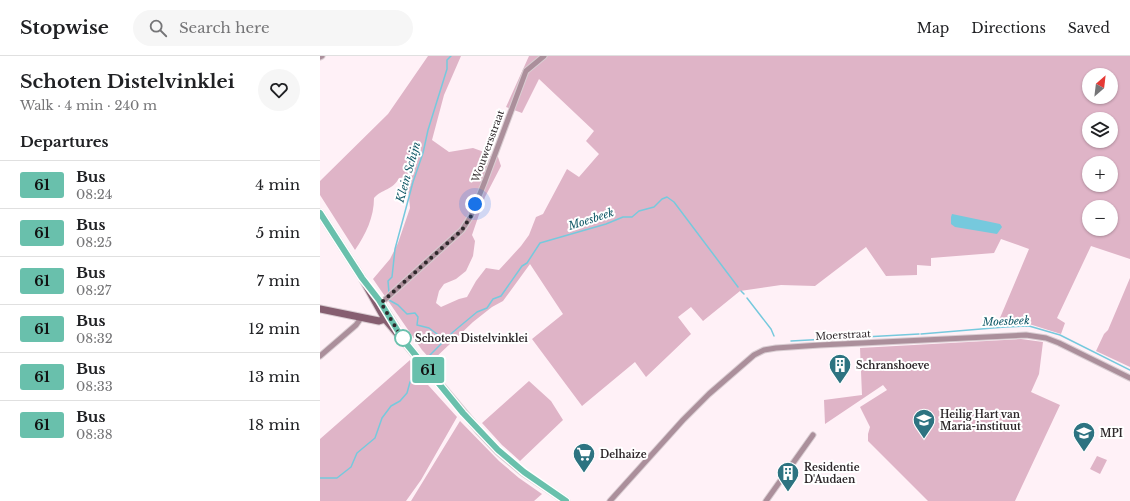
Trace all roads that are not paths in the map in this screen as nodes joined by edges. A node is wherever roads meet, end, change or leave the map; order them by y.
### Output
1 (544, 56) edge
2 (320, 213) edge
3 (379, 304) junction
4 (320, 310) edge
5 (361, 318) junction
6 (385, 319) junction
7 (404, 341) junction
8 (320, 356) edge
9 (1130, 378) edge
10 (813, 435) dead end
11 (566, 501) edge
12 (610, 501) edge
13 (766, 501) edge

1 - 3 street, Wouwersstraat
2 - 3 main road
3 - 6 main road
3 - 7 main road
4 - 5 main road
5 - 6 main road
5 - 8 street
6 - 7 main road
7 - 11 main road
9 - 12 street, Moerstraat
10 - 13 street

